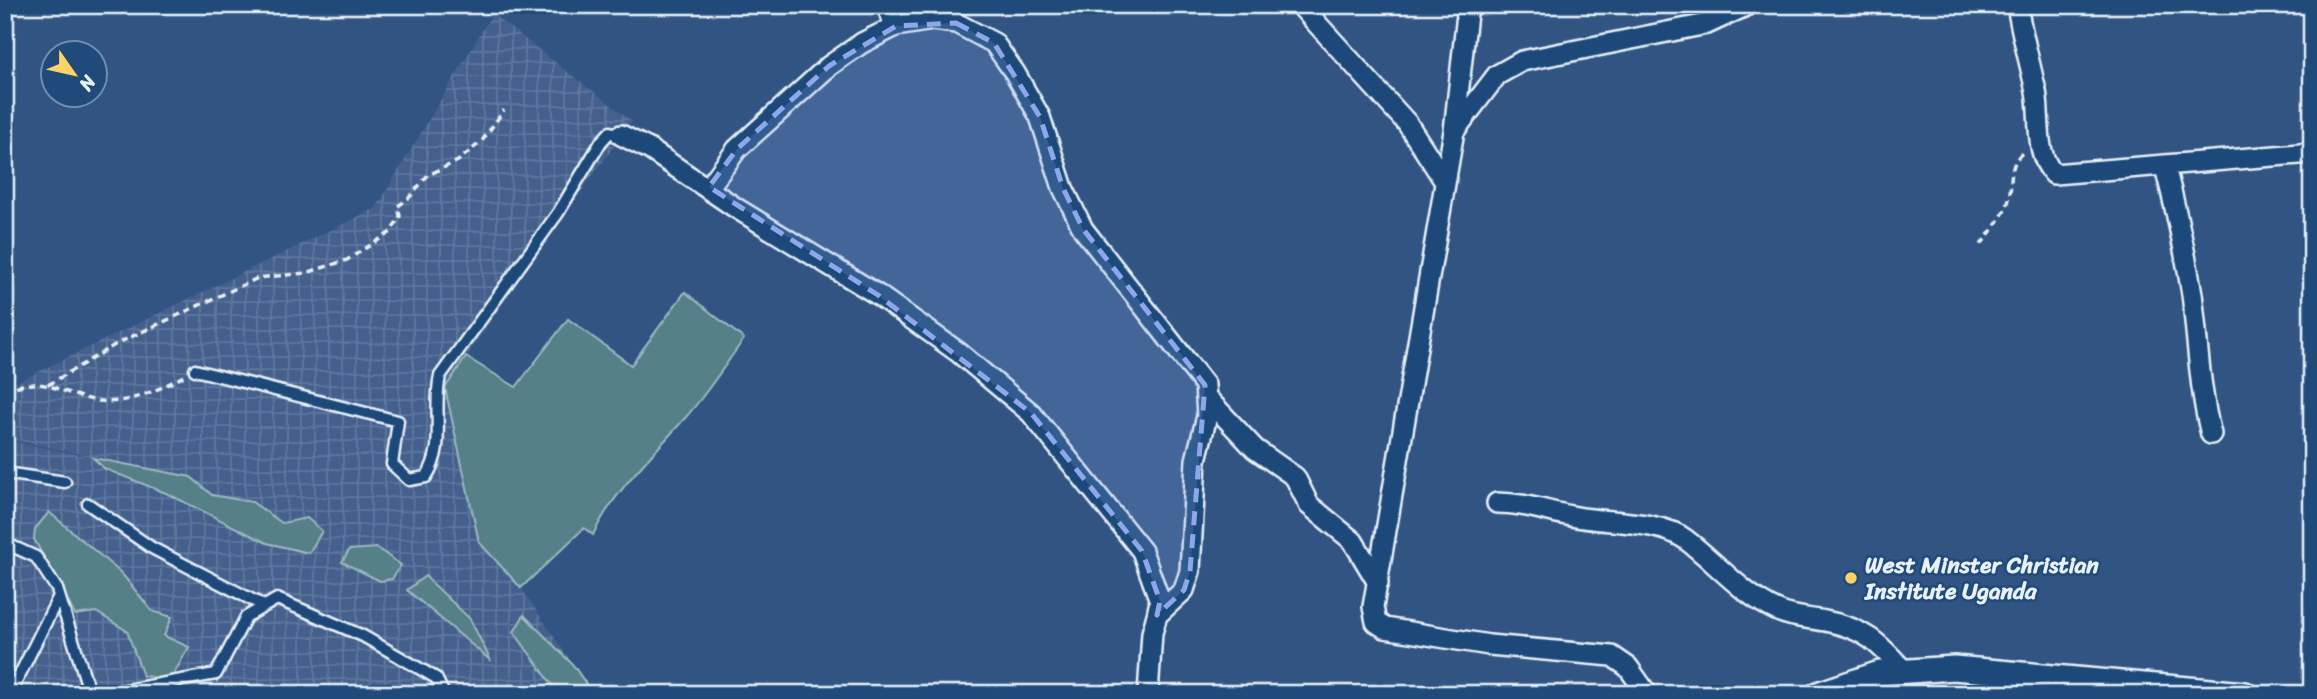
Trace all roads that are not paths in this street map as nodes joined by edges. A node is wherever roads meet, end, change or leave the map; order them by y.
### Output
1 (886, 5) edge
2 (1300, 5) edge
3 (1468, 5) edge
4 (1748, 5) edge
5 (2018, 10) dead end
6 (896, 26) junction
7 (1454, 131) junction
8 (621, 135) joint
9 (2312, 153) edge
10 (2165, 167) junction
11 (1446, 182) junction
12 (709, 187) junction
13 (195, 370) road end
14 (1208, 398) junction
15 (2211, 434) dead end
16 (5, 473) edge
17 (65, 482) dead end
18 (1497, 503) dead end
19 (88, 504) dead end
20 (5, 543) edge
21 (1378, 583) junction
22 (59, 596) junction
23 (264, 607) junction
24 (1157, 615) junction
25 (1904, 671) junction
26 (5, 693) edge
27 (90, 694) edge
28 (104, 694) edge
29 (444, 694) edge
30 (1148, 694) edge
31 (1647, 694) edge
32 (1818, 694) edge
33 (2245, 694) edge

1 - 6 street
2 - 11 street
3 - 7 street
4 - 7 street
5 - 10 street
6 - 12 street
6 - 14 street
7 - 11 street
8 - 12 street
8 - 13 lane
9 - 10 street
10 - 15 street
11 - 21 street
12 - 24 street
14 - 21 street
14 - 24 street
16 - 17 lane
18 - 25 street
19 - 23 lane
20 - 22 lane
21 - 31 street
22 - 26 lane
22 - 27 lane
23 - 28 lane
23 - 29 lane
24 - 30 street
25 - 32 street
25 - 33 street

